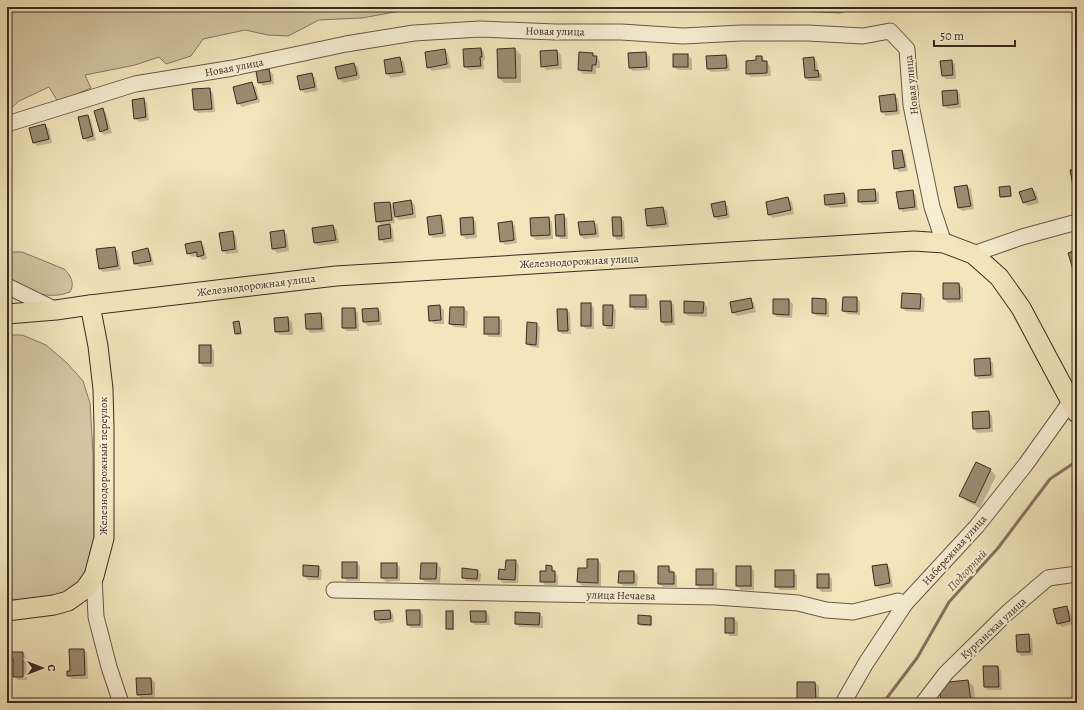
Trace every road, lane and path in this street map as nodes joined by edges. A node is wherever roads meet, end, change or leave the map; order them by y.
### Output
1 (7, 124) edge
2 (1077, 222) edge
3 (944, 244) junction
4 (972, 254) junction
5 (7, 286) edge
6 (90, 305) junction
7 (56, 310) junction
8 (7, 314) edge
9 (1074, 407) edge
10 (1077, 574) edge
11 (94, 576) junction
12 (334, 590) dead end
13 (905, 604) junction
14 (7, 610) edge
15 (121, 703) edge
16 (843, 703) edge
17 (923, 703) edge

1 - 3 street, Новая улица
2 - 4 street
3 - 4 main road, Железнодорожная улица
3 - 6 main road, Железнодорожная улица
4 - 9 main road, Железнодорожная улица
5 - 7 street
6 - 7 main road, Железнодорожная улица
6 - 11 main road, Железнодорожный переулок
7 - 8 main road, Железнодорожная улица
9 - 13 street, Набережная улица
10 - 17 street, Курганская улица
11 - 14 main road, Железнодорожный переулок
11 - 15 street
12 - 13 street, улица Нечаева
13 - 16 street, Набережная улица

